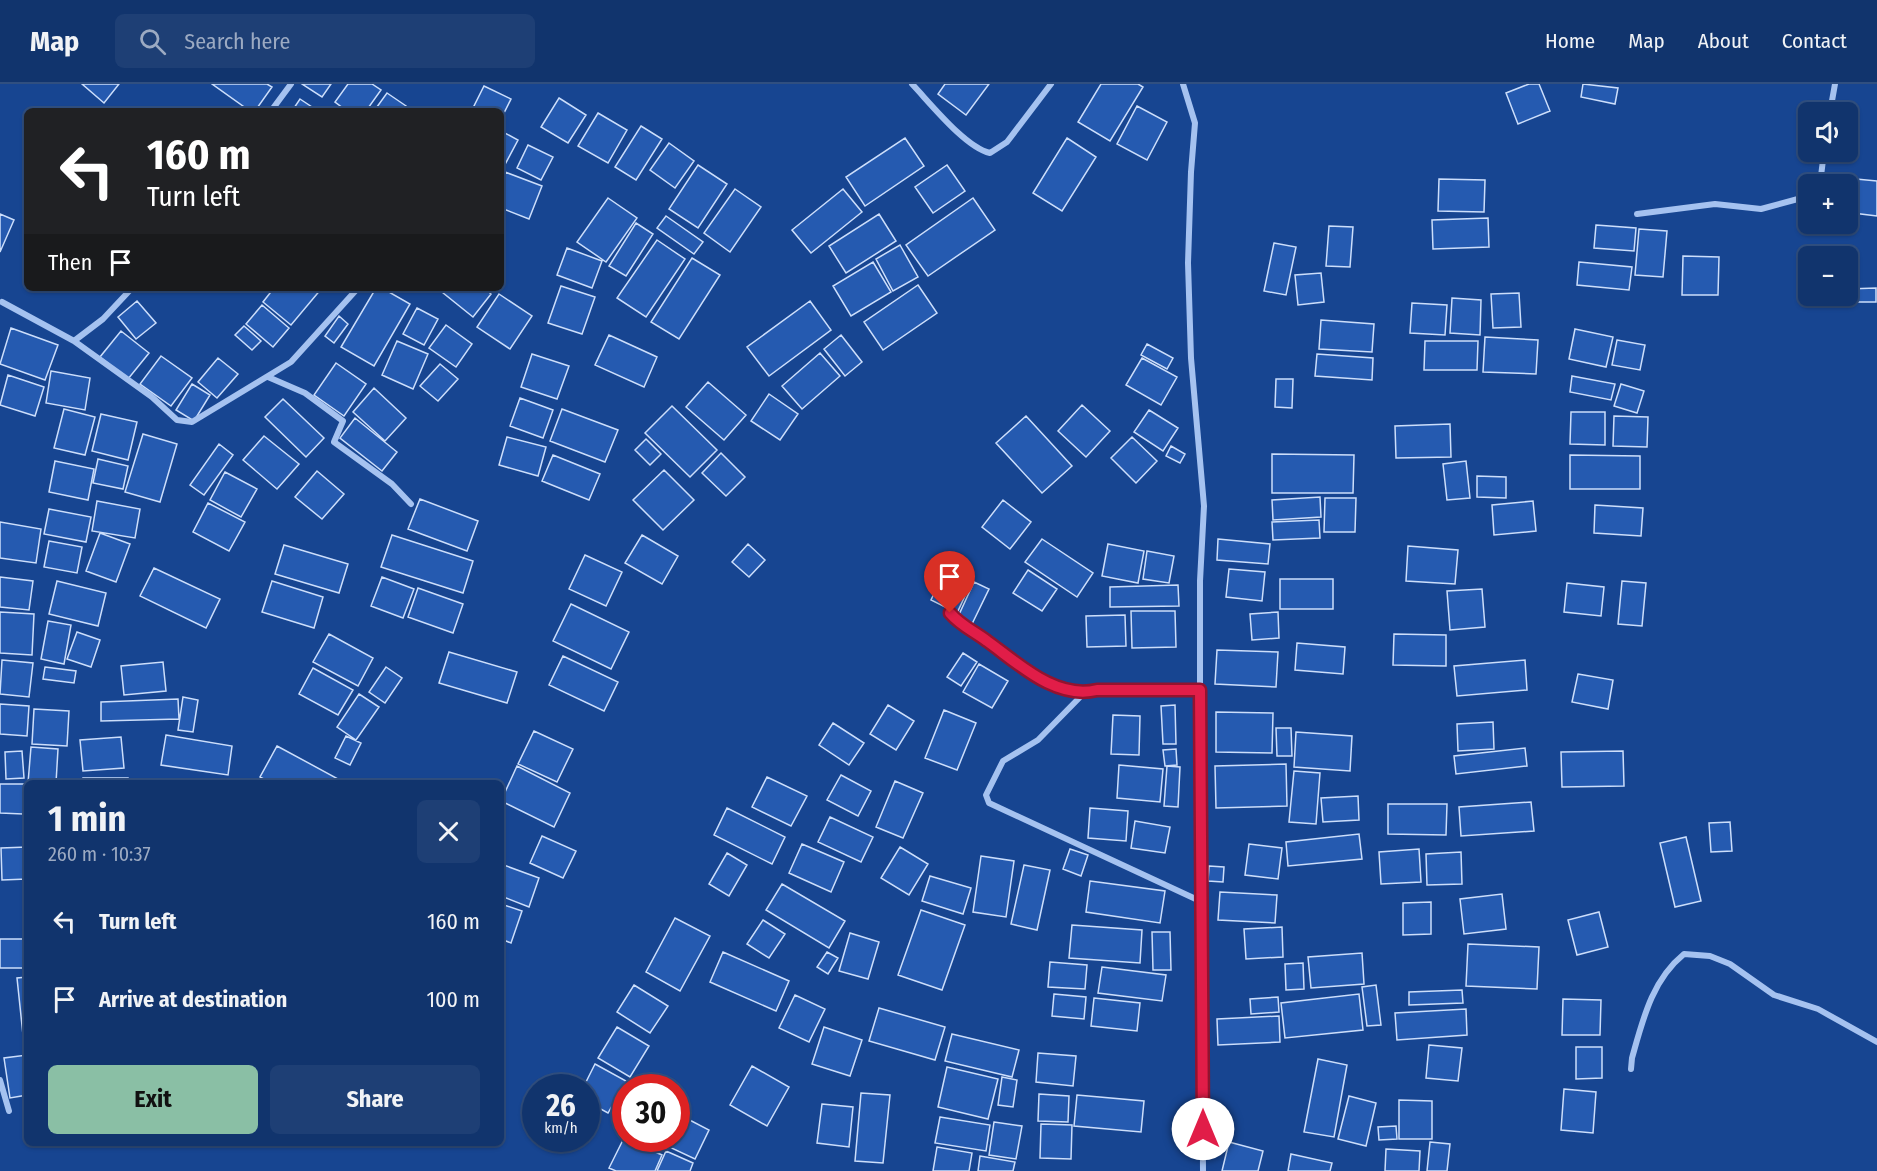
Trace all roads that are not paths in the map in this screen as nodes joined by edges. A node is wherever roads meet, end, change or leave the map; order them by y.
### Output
1 (291, 84) edge
2 (912, 84) edge
3 (1051, 84) edge
4 (1183, 84) edge
5 (1835, 84) edge
6 (1832, 102) edge
7 (273, 108) edge
8 (1798, 199) edge
9 (1637, 214) dead end
10 (129, 291) edge
11 (356, 291) edge
12 (1, 303) edge
13 (74, 341) junction
14 (268, 377) junction
15 (411, 504) dead end
16 (950, 613) dead end
17 (1200, 690) junction
18 (1084, 693) junction
19 (1200, 901) junction
20 (1877, 1042) edge
21 (1631, 1070) dead end
22 (0, 1080) edge
23 (9, 1111) dead end
24 (1203, 1171) edge

1 - 7 street
2 - 3 street
4 - 17 street
5 - 6 street
8 - 9 street
10 - 13 street
11 - 14 street
12 - 13 street
13 - 14 street
14 - 15 street
16 - 18 street
17 - 18 street
17 - 19 street
18 - 19 street
19 - 24 street
20 - 21 street
22 - 23 street

